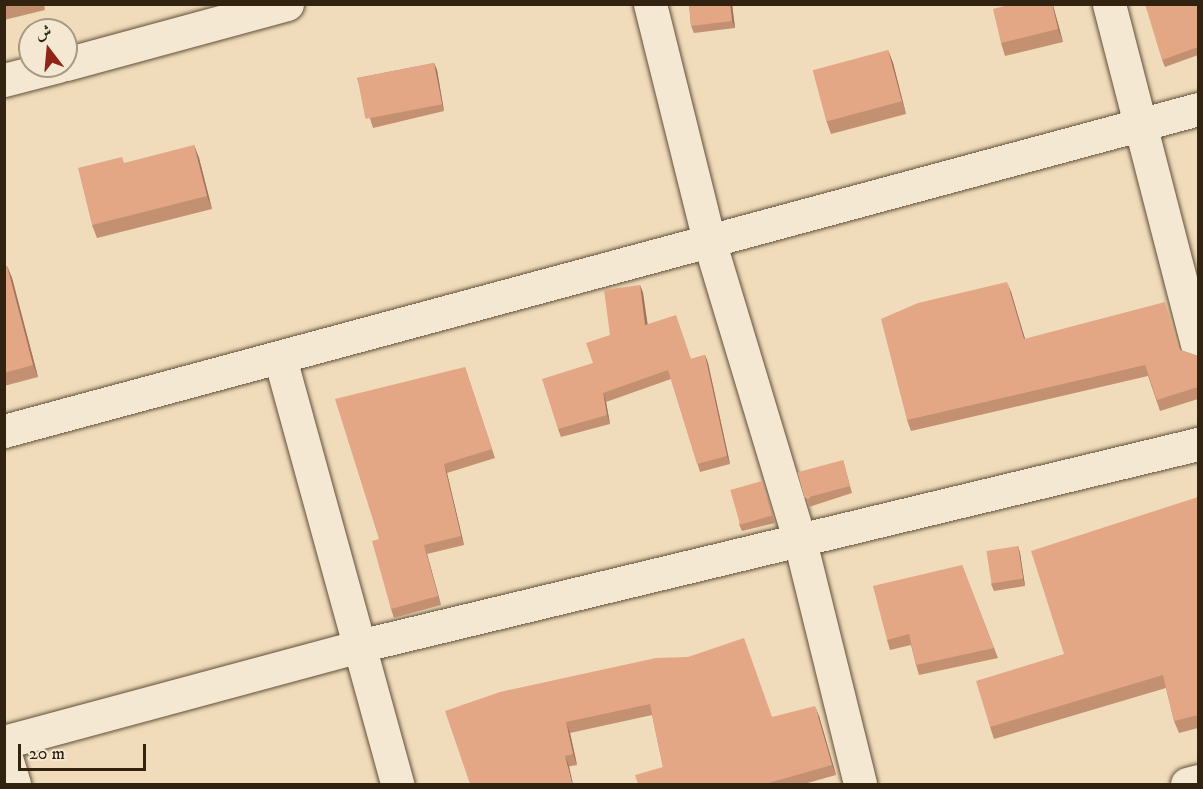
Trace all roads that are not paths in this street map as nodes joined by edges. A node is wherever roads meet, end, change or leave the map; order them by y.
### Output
1 (287, 4) edge
2 (650, 4) edge
3 (1109, 4) edge
4 (186, 17) edge
5 (78, 59) edge
6 (1198, 109) edge
7 (1142, 123) junction
8 (708, 237) junction
9 (1198, 348) edge
10 (280, 358) junction
11 (4, 431) edge
12 (1198, 444) edge
13 (800, 541) junction
14 (359, 646) junction
15 (4, 742) edge
16 (4, 751) edge
17 (1198, 782) edge
18 (14, 784) edge
19 (397, 784) edge
20 (860, 784) edge
21 (1187, 784) edge

1 - 4 street
2 - 8 street
3 - 7 street
4 - 5 street
6 - 7 street
7 - 8 street
7 - 9 street
8 - 10 street
8 - 13 street
10 - 11 street
10 - 14 street
12 - 13 street
13 - 14 street
13 - 20 street
14 - 15 street
14 - 19 street
16 - 18 street
17 - 21 street

